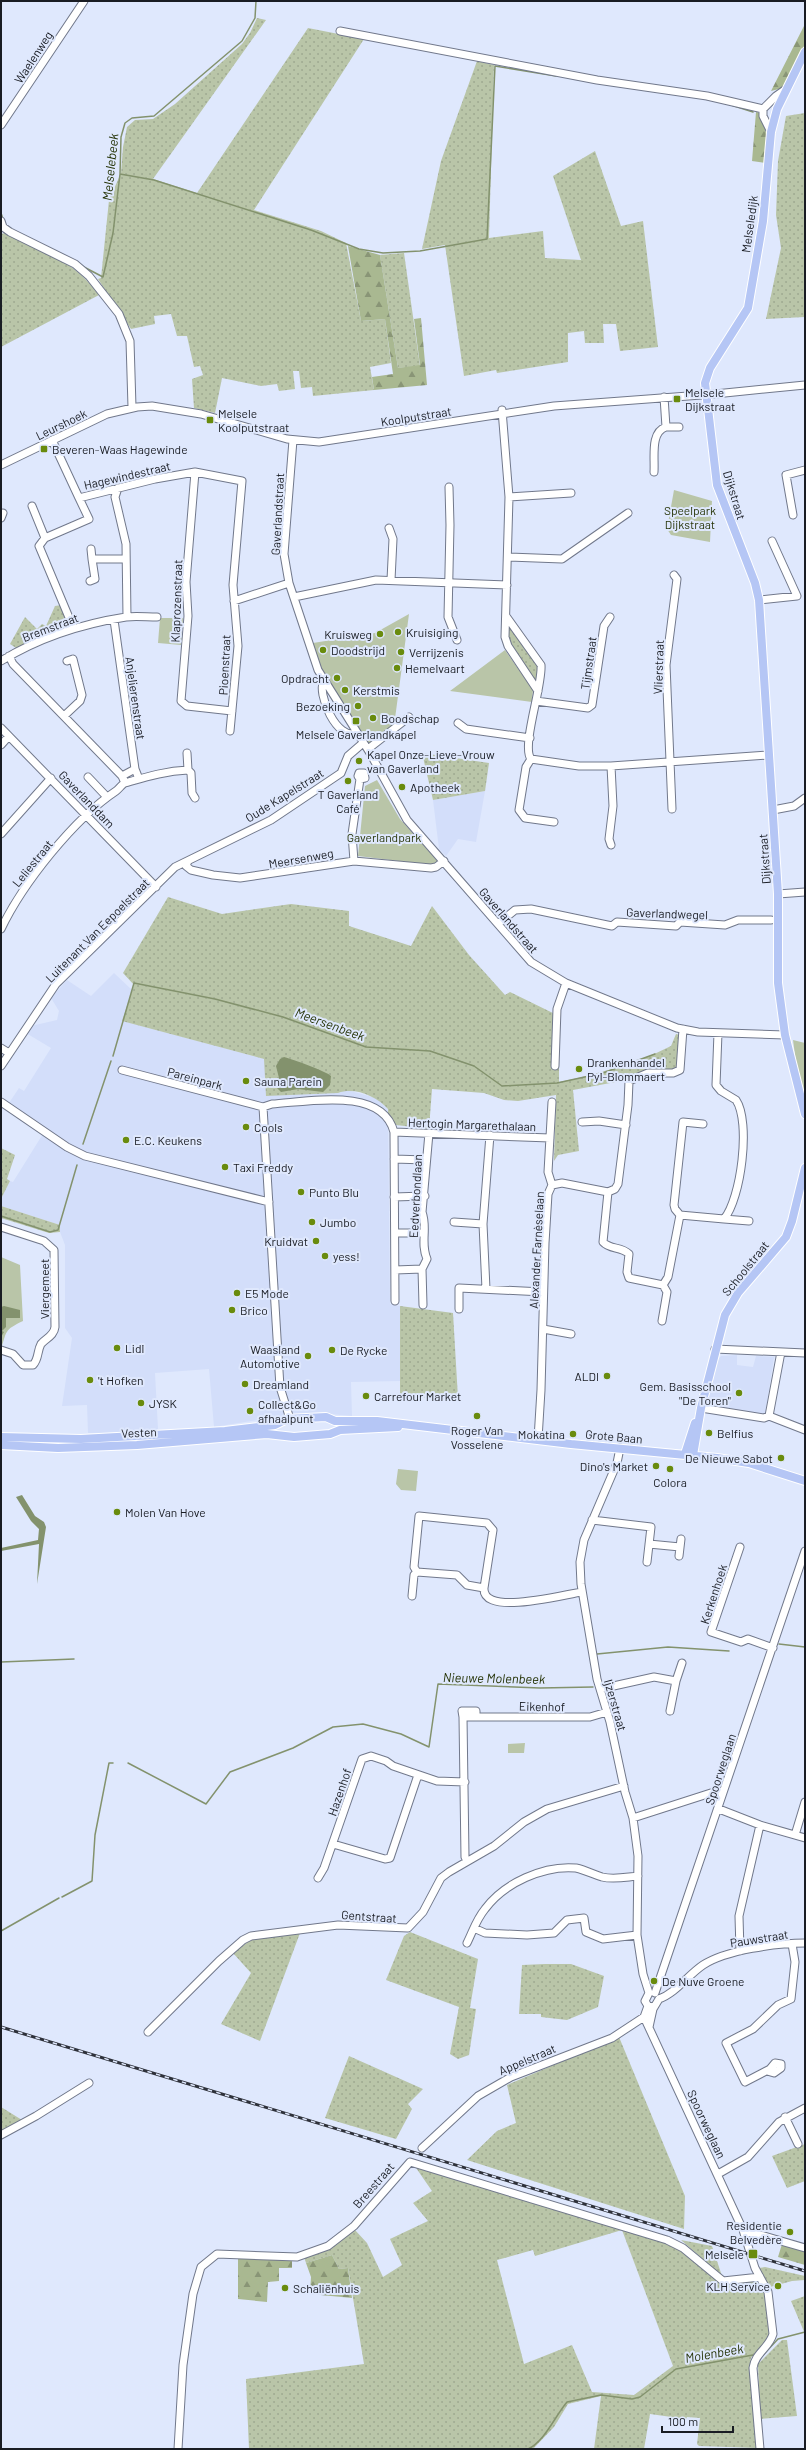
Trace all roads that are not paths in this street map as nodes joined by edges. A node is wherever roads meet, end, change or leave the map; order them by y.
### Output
1 (84, 1) edge
2 (340, 31) dead end
3 (805, 52) edge
4 (786, 89) junction
5 (763, 109) junction
6 (1, 125) edge
7 (771, 132) junction
8 (2, 225) edge
9 (805, 385) edge
10 (706, 394) junction
11 (664, 396) junction
12 (132, 407) junction
13 (503, 412) junction
14 (666, 427) junction
15 (679, 427) dead end
16 (52, 440) junction
17 (293, 440) junction
18 (1, 465) edge
19 (805, 470) edge
20 (195, 472) junction
21 (654, 472) dead end
22 (242, 481) joint
23 (449, 487) dead end
24 (118, 488) junction
25 (571, 493) dead end
26 (509, 497) junction
27 (79, 498) junction
28 (32, 506) dead end
29 (628, 513) dead end
30 (793, 515) dead end
31 (389, 528) dead end
32 (45, 538) junction
33 (772, 541) dead end
34 (90, 549) dead end
35 (509, 557) junction
36 (92, 559) junction
37 (126, 559) junction
38 (674, 575) dead end
39 (391, 580) junction
40 (90, 581) dead end
41 (289, 583) junction
42 (449, 583) junction
43 (507, 585) junction
44 (294, 597) junction
45 (759, 600) junction
46 (234, 601) junction
47 (506, 616) junction
48 (127, 617) junction
49 (157, 617) dead end
50 (610, 617) dead end
51 (114, 620) junction
52 (73, 627) junction
53 (457, 640) dead end
54 (9, 656) junction
55 (71, 658) dead end
56 (1, 661) edge
57 (324, 680) junction
58 (538, 691) junction
59 (536, 700) junction
60 (232, 711) junction
61 (64, 716) junction
62 (409, 717) dead end
63 (458, 723) dead end
64 (1, 728) edge
65 (230, 731) dead end
66 (357, 733) junction
67 (10, 736) junction
68 (530, 738) junction
69 (1, 745) edge
70 (365, 746) junction
71 (187, 753) dead end
72 (768, 755) junction
73 (530, 758) junction
74 (670, 761) junction
75 (611, 766) junction
76 (136, 769) junction
77 (188, 770) junction
78 (88, 777) dead end
79 (51, 778) junction
80 (139, 779) junction
81 (360, 779) dead end
82 (123, 780) junction
83 (107, 797) junction
84 (195, 798) dead end
85 (805, 798) edge
86 (672, 809) dead end
87 (773, 810) junction
88 (87, 815) junction
89 (554, 822) dead end
90 (1, 834) edge
91 (611, 845) dead end
92 (354, 861) junction
93 (444, 861) junction
94 (188, 865) junction
95 (156, 887) junction
96 (805, 892) edge
97 (778, 894) junction
98 (771, 920) dead end
99 (498, 924) junction
100 (1, 929) edge
101 (566, 983) junction
102 (683, 1029) junction
103 (718, 1033) junction
104 (785, 1035) junction
105 (1, 1048) edge
106 (9, 1053) junction
107 (1, 1066) edge
108 (555, 1066) dead end
109 (122, 1070) dead end
110 (1, 1102) edge
111 (552, 1102) dead end
112 (263, 1107) junction
113 (805, 1114) edge
114 (582, 1122) dead end
115 (703, 1124) dead end
116 (626, 1125) junction
117 (394, 1132) junction
118 (429, 1134) junction
119 (490, 1135) junction
120 (550, 1138) junction
121 (394, 1159) junction
122 (426, 1160) junction
123 (805, 1168) edge
124 (552, 1185) junction
125 (608, 1192) junction
126 (394, 1196) junction
127 (425, 1196) junction
128 (269, 1202) junction
129 (680, 1214) junction
130 (724, 1219) junction
131 (749, 1221) dead end
132 (454, 1222) dead end
133 (483, 1224) junction
134 (1, 1227) edge
135 (395, 1233) junction
136 (423, 1233) junction
137 (422, 1269) junction
138 (395, 1270) junction
139 (663, 1285) junction
140 (486, 1289) junction
141 (543, 1292) junction
142 (395, 1301) dead end
143 (422, 1306) dead end
144 (459, 1309) dead end
145 (662, 1321) dead end
146 (543, 1329) junction
147 (571, 1334) dead end
148 (715, 1349) junction
149 (1, 1350) edge
150 (781, 1352) junction
151 (805, 1353) edge
152 (702, 1408) junction
153 (769, 1416) junction
154 (290, 1419) junction
155 (335, 1421) junction
156 (275, 1425) junction
157 (381, 1425) junction
158 (418, 1427) joint
159 (805, 1430) edge
160 (334, 1431) junction
161 (277, 1435) junction
162 (1, 1437) edge
163 (538, 1440) junction
164 (1, 1445) edge
165 (620, 1448) junction
166 (689, 1455) junction
167 (805, 1481) edge
168 (592, 1520) junction
169 (681, 1539) dead end
170 (649, 1544) junction
171 (680, 1547) junction
172 (740, 1547) dead end
173 (805, 1551) edge
174 (679, 1556) dead end
175 (647, 1562) dead end
176 (417, 1572) junction
177 (484, 1588) junction
178 (582, 1592) junction
179 (412, 1596) dead end
180 (773, 1648) junction
181 (682, 1663) dead end
182 (676, 1681) junction
183 (600, 1689) junction
184 (670, 1711) dead end
185 (607, 1712) junction
186 (418, 1775) junction
187 (465, 1782) junction
188 (624, 1786) junction
189 (724, 1792) junction
190 (706, 1795) junction
191 (720, 1801) junction
192 (805, 1802) edge
193 (719, 1809) junction
194 (633, 1818) junction
195 (760, 1825) junction
196 (795, 1835) junction
197 (805, 1838) edge
198 (333, 1844) junction
199 (470, 1859) junction
200 (638, 1876) junction
201 (318, 1878) dead end
202 (476, 1929) junction
203 (637, 1935) junction
204 (467, 1943) dead end
205 (805, 1943) edge
206 (792, 1944) junction
207 (740, 1951) junction
208 (654, 1995) junction
209 (651, 2006) junction
210 (644, 2017) junction
211 (649, 2027) junction
212 (148, 2032) dead end
213 (767, 2071) dead end
214 (89, 2083) dead end
215 (805, 2108) edge
216 (785, 2117) junction
217 (1, 2135) edge
218 (798, 2144) dead end
219 (422, 2148) dead end
220 (718, 2174) junction
221 (743, 2230) junction
222 (804, 2248) edge
223 (760, 2277) junction
224 (178, 2449) edge
225 (760, 2449) edge

1 - 6 street, Waelenweg
2 - 5 street
3 - 4 main road, Melseledijk
4 - 5 street
4 - 7 main road, Melseledijk
5 - 7 street
7 - 10 main road, Melseledijk
8 - 12 street
9 - 10 street, Koolputstraat
10 - 11 street, Koolputstraat
10 - 45 main road, Dijkstraat
11 - 13 street, Koolputstraat
11 - 14 street
12 - 16 street, Leurshoek
12 - 17 street, Koolputstraat
13 - 17 street, Koolputstraat
13 - 26 street
14 - 15 street
14 - 21 street
16 - 18 street, Leurshoek
16 - 27 street, Hagewindestraat
17 - 41 street, Gaverlandstraat
19 - 30 street
20 - 22 street, Hagewindestraat
20 - 24 street, Hagewindestraat
20 - 60 street, Klaprozenstraat
22 - 46 street, Pioenstraat
23 - 42 street
24 - 27 street, Hagewindestraat
24 - 37 street
25 - 26 street
26 - 35 street
27 - 32 street
28 - 32 street
29 - 35 street
31 - 39 street
32 - 52 street
33 - 45 street
34 - 36 street
35 - 43 street
36 - 37 street
36 - 40 street
37 - 48 street
38 - 74 street, Vlierstraat
39 - 42 street
39 - 44 street
41 - 44 street, Gaverlandstraat
41 - 46 street
42 - 43 street
42 - 53 street
43 - 47 street
44 - 57 street, Gaverlandstraat
45 - 72 main road, Dijkstraat
46 - 60 street, Pioenstraat
47 - 58 street
47 - 58 street
48 - 49 street, Bremstraat
48 - 51 street, Bremstraat
50 - 59 street, Tijmstraat
51 - 52 street, Bremstraat
51 - 76 street, Anjelierenstraat
52 - 54 street, Bremstraat
54 - 56 street, Bremstraat
54 - 61 street
55 - 61 street
57 - 66 street, Gaverlandstraat
57 - 66 street, Gaverlandstraat
58 - 59 street
59 - 68 street
60 - 65 street, Pioenstraat
61 - 82 street
62 - 70 street, Oude Kapelstraat
63 - 68 street
64 - 67 street, Gaverlanddam
66 - 70 street, Gaverlandstraat
67 - 69 street
67 - 79 street, Gaverlanddam
68 - 73 street
70 - 93 street, Gaverlandstraat
70 - 94 street, Oude Kapelstraat
71 - 77 street
72 - 74 street
72 - 87 main road, Dijkstraat
73 - 75 street
73 - 89 street
74 - 75 street
74 - 86 street, Vlierstraat
75 - 91 street
76 - 80 street, Anjelierenstraat
76 - 82 street
77 - 80 street
77 - 84 street
78 - 83 street
79 - 88 street, Gaverlanddam
79 - 90 street
80 - 82 street
81 - 92 street
82 - 83 street, Leliestraat
83 - 88 street, Leliestraat
85 - 87 street
87 - 97 main road, Dijkstraat
88 - 95 street, Gaverlanddam
88 - 100 street, Leliestraat
92 - 93 street, Meersenweg
92 - 94 street, Meersenweg
93 - 99 street, Gaverlandstraat
94 - 95 street, Luitenant Van Eepoelstraat
95 - 106 street, Luitenant Van Eepoelstraat
96 - 97 street
97 - 104 main road, Dijkstraat
98 - 99 street, Gaverlandwegel
99 - 101 street, Gaverlandstraat
101 - 102 street, Gaverlandstraat
101 - 108 street
102 - 103 street, Gaverlandstraat
102 - 116 street
103 - 104 street, Gaverlandstraat
103 - 130 street
104 - 113 main road, Dijkstraat
105 - 106 street
106 - 107 street, Luitenant Van Eepoelstraat
109 - 112 street, Pareinpark
110 - 128 street
111 - 120 street, Alexander Farnèselaan
112 - 117 street, Hertogin Margarethalaan
112 - 128 street
114 - 116 street
115 - 129 street
116 - 125 street
117 - 118 street, Hertogin Margarethalaan
117 - 121 street
118 - 119 street, Hertogin Margarethalaan
118 - 122 street, Eedverbondlaan
119 - 120 street, Hertogin Margarethalaan
119 - 133 street
120 - 124 street, Alexander Farnèselaan
121 - 122 street
121 - 126 street
122 - 127 street, Eedverbondlaan
123 - 148 main road, Schoolstraat
124 - 125 street
124 - 141 street, Alexander Farnèselaan
125 - 139 street
126 - 127 street
126 - 135 street
127 - 136 street, Eedverbondlaan
128 - 154 street
129 - 130 street
129 - 139 street
130 - 131 street
132 - 133 street
133 - 140 street
134 - 149 street, Viergemeet
135 - 136 street
135 - 138 street
136 - 137 street, Eedverbondlaan
137 - 138 street
137 - 143 street, Eedverbondlaan
138 - 142 street
139 - 145 street
140 - 141 street
140 - 144 street
141 - 146 street, Alexander Farnèselaan
146 - 147 street
146 - 163 street, Alexander Farnèselaan
148 - 150 street
148 - 152 main road, Schoolstraat
150 - 151 street
150 - 153 street
152 - 153 street
152 - 166 main road, Schoolstraat
153 - 159 street
154 - 155 main road, Vesten
154 - 156 main road, Vesten
155 - 157 main road, Vesten
155 - 160 main road
156 - 161 main road
156 - 162 main road, Vesten
157 - 158 main road, Vesten
157 - 160 main road, Vesten
158 - 163 main road, Grote Baan
160 - 161 main road, Vesten
161 - 164 main road, Vesten
163 - 165 main road, Grote Baan
165 - 166 main road, Grote Baan
165 - 168 street, Ijzerstraat
166 - 167 main road, Grote Baan
168 - 170 street
168 - 178 street, Ijzerstraat
169 - 171 street
170 - 171 street
170 - 175 street
171 - 174 street
172 - 180 street, Kerkenhoek
173 - 180 street, Spoorweglaan
176 - 177 street
176 - 177 street
176 - 179 street
177 - 178 street
178 - 183 street, Ijzerstraat
180 - 189 street, Spoorweglaan
181 - 182 street
182 - 183 street
182 - 184 street
183 - 185 street, Ijzerstraat
185 - 187 street, Eikenhof
185 - 188 street, Ijzerstraat
186 - 187 street, Hazenhof
186 - 198 street
186 - 198 street, Hazenhof
187 - 199 street, Eikenhof
188 - 194 street, Ijzerstraat
188 - 199 street, Gentstraat
189 - 190 street
189 - 191 street, Spoorweglaan
190 - 191 street
190 - 194 street
191 - 193 street, Spoorweglaan
192 - 196 street
193 - 195 street
193 - 208 street, Spoorweglaan
194 - 200 street, Ijzerstraat
195 - 196 street
195 - 207 street
196 - 197 street
198 - 201 street, Hazenhof
199 - 212 street, Gentstraat
200 - 202 street
200 - 203 street, Ijzerstraat
202 - 203 street
202 - 204 street
203 - 208 street, Ijzerstraat
205 - 206 street, Pauwstraat
206 - 207 street, Pauwstraat
206 - 213 street
207 - 208 street, Pauwstraat
208 - 209 street, Spoorweglaan
208 - 209 street, Spoorweglaan
209 - 210 street
209 - 211 street, Spoorweglaan
210 - 211 street, Spoorweglaan
210 - 219 street, Appelstraat
211 - 220 street, Spoorweglaan
214 - 217 street
215 - 216 street
216 - 218 street
216 - 220 street
220 - 221 street, Spoorweglaan
221 - 222 street
221 - 223 street, Spoorweglaan
223 - 224 street, Breestraat
223 - 225 street, Spoorweglaan

